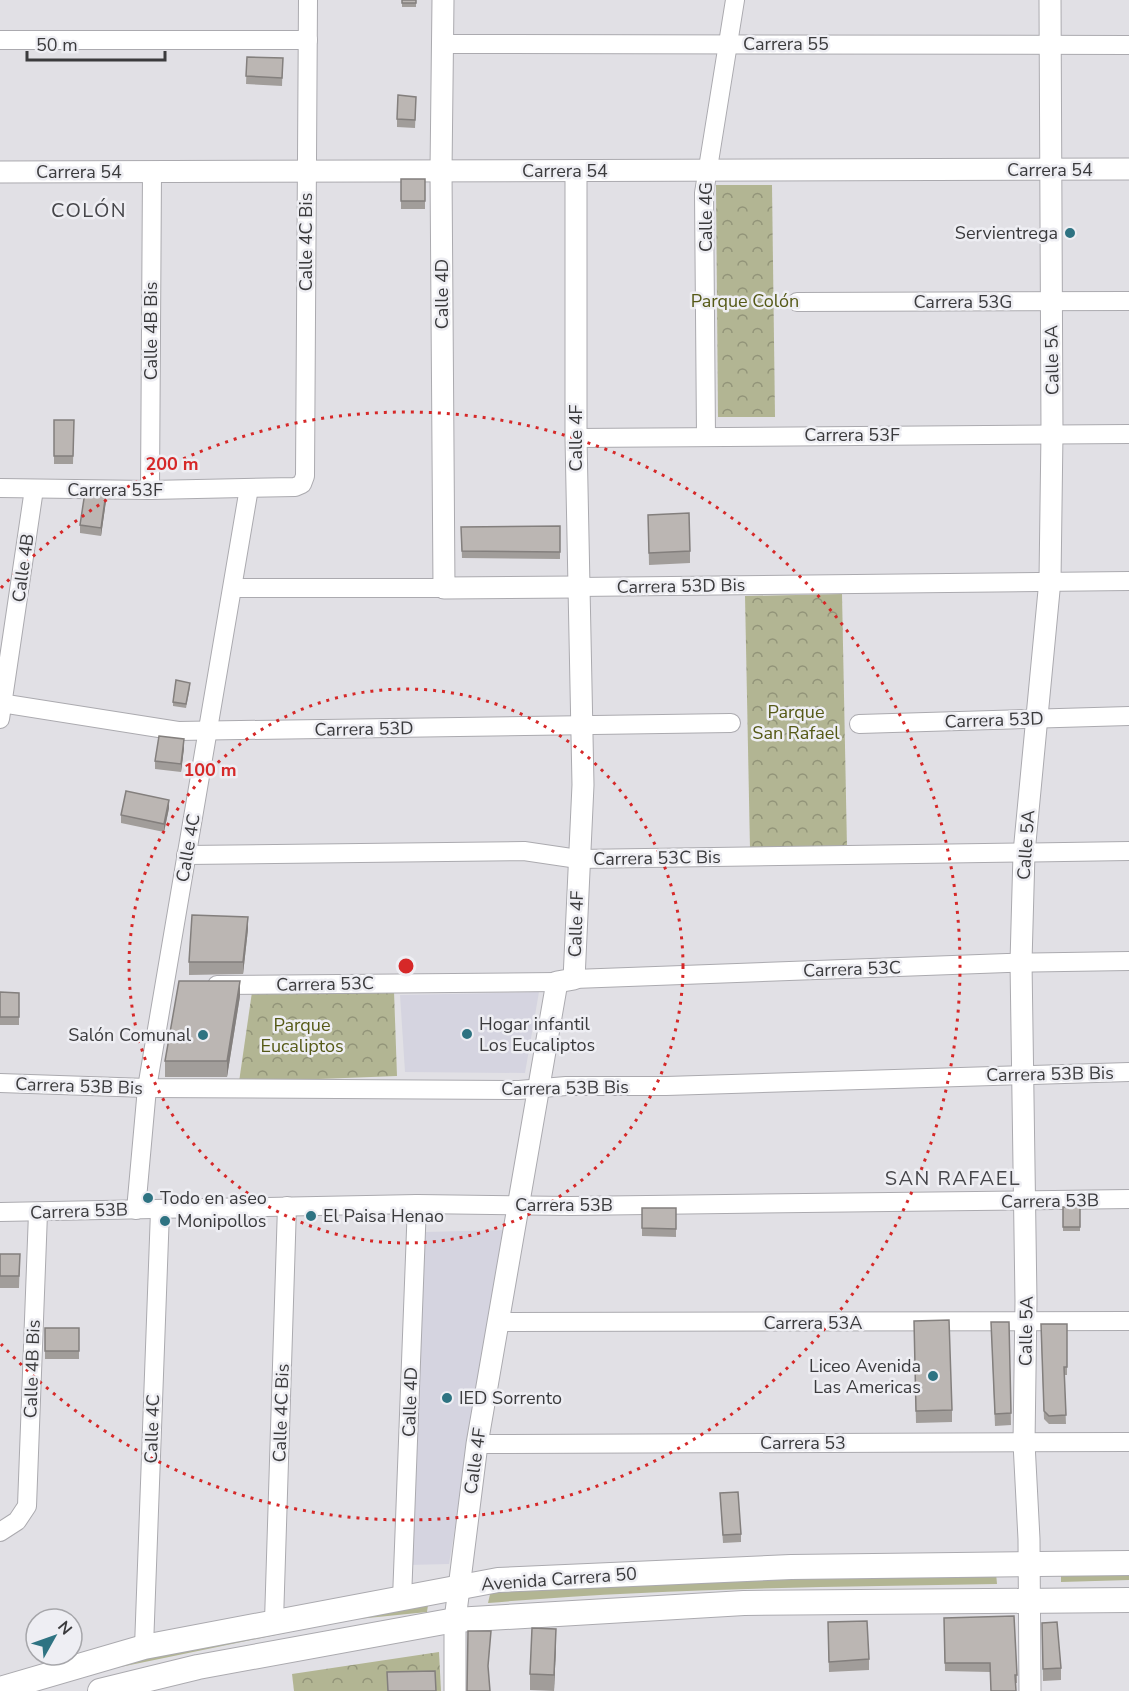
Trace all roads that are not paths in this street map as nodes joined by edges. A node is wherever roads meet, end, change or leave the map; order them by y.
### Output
1 (308, 0) edge
2 (443, 0) edge
3 (735, 0) edge
4 (1050, 0) edge
5 (0, 40) edge
6 (308, 40) junction
7 (443, 44) junction
8 (729, 44) junction
9 (1129, 45) edge
10 (1050, 46) junction
11 (1129, 169) edge
12 (1050, 170) junction
13 (306, 171) junction
14 (441, 171) junction
15 (576, 171) junction
16 (706, 171) junction
17 (0, 172) edge
18 (152, 172) junction
19 (1129, 301) edge
20 (797, 302) dead end
21 (1052, 302) junction
22 (1052, 434) junction
23 (1129, 434) edge
24 (706, 436) junction
25 (576, 438) junction
26 (302, 484) joint
27 (0, 488) edge
28 (249, 488) junction
29 (34, 489) junction
30 (150, 490) junction
31 (1050, 580) junction
32 (1129, 581) edge
33 (577, 587) junction
34 (233, 588) junction
35 (444, 588) junction
36 (1, 708) edge
37 (1129, 716) edge
38 (1038, 720) junction
39 (731, 723) dead end
40 (859, 724) dead end
41 (580, 726) junction
42 (208, 731) junction
43 (1129, 851) edge
44 (1024, 853) junction
45 (186, 855) junction
46 (578, 859) junction
47 (1129, 961) edge
48 (1021, 963) junction
49 (566, 980) junction
50 (164, 986) junction
51 (1129, 1072) edge
52 (1022, 1074) junction
53 (0, 1083) edge
54 (147, 1088) junction
55 (538, 1088) junction
56 (1129, 1199) edge
57 (1026, 1202) junction
58 (417, 1204) junction
59 (517, 1205) junction
60 (287, 1206) junction
61 (136, 1210) junction
62 (160, 1211) junction
63 (0, 1212) edge
64 (38, 1214) junction
65 (498, 1322) junction
66 (1129, 1322) edge
67 (1026, 1324) junction
68 (1129, 1442) edge
69 (1024, 1443) junction
70 (477, 1444) junction
71 (0, 1532) edge
72 (1129, 1563) edge
73 (1029, 1566) junction
74 (459, 1587) junction
75 (402, 1599) junction
76 (1129, 1600) edge
77 (1030, 1603) junction
78 (455, 1620) junction
79 (274, 1621) junction
80 (144, 1647) junction
81 (0, 1689) edge
82 (100, 1691) edge
83 (455, 1691) edge
84 (1030, 1691) edge

1 - 6 street, Calle 4C Bis
2 - 7 street, Calle 4D
3 - 8 street, Calle 4G
4 - 10 street, Calle 5A
5 - 6 street
6 - 13 street, Calle 4C Bis
7 - 8 street, Carrera 55
7 - 14 street, Calle 4D
8 - 10 street, Carrera 55
8 - 16 street, Calle 4G
9 - 10 street, Carrera 55
10 - 12 street, Calle 5A
11 - 12 street, Carrera 54
12 - 16 street, Carrera 54
12 - 21 street, Calle 5A
13 - 14 street, Carrera 54
13 - 18 street, Carrera 54
13 - 26 street, Calle 4C Bis
14 - 15 street, Carrera 54
14 - 35 street, Calle 4D
15 - 16 street, Carrera 54
15 - 25 street, Calle 4F
16 - 24 street, Calle 4G
17 - 18 street, Carrera 54
18 - 30 street, Calle 4B Bis
19 - 21 street, Carrera 53G
20 - 21 street, Carrera 53G
21 - 22 street, Calle 5A
22 - 23 street, Carrera 53F
22 - 24 street, Carrera 53F
22 - 31 street, Calle 5A
24 - 25 street, Carrera 53F
25 - 33 street, Calle 4F
26 - 28 street, Carrera 53F
27 - 29 street, Carrera 53F
28 - 30 street, Carrera 53F
28 - 34 street, Calle 4C
29 - 30 street, Carrera 53F
29 - 36 street, Calle 4B
31 - 32 street, Carrera 53D Bis
31 - 33 street, Carrera 53D Bis
31 - 38 street, Calle 5A
33 - 35 street, Carrera 53D Bis
33 - 41 street, Calle 4F
34 - 35 street, Carrera 53D Bis
34 - 42 street, Calle 4C
36 - 42 street, Carrera 53D
37 - 38 street, Carrera 53D
38 - 40 street, Carrera 53D
38 - 44 street, Calle 5A
39 - 41 street, Carrera 53D
41 - 42 street, Carrera 53D
41 - 46 street, Calle 4F
42 - 45 street, Calle 4C
43 - 44 street, Carrera 53C Bis
44 - 46 street, Carrera 53C Bis
44 - 48 street, Calle 5A
45 - 46 street, Carrera 53C Bis
45 - 50 street, Calle 4C
46 - 49 street, Calle 4F
47 - 48 street, Carrera 53C
48 - 49 street, Carrera 53C
48 - 52 street, Calle 5A
49 - 50 street, Carrera 53C
49 - 55 street, Calle 4F
50 - 54 street, Calle 4C
51 - 52 street, Carrera 53B Bis
52 - 55 street, Carrera 53B Bis
52 - 57 street, Calle 5A
53 - 54 street, Carrera 53B Bis
54 - 55 street, Carrera 53B Bis
54 - 61 street, Calle 4C
55 - 59 street, Calle 4F
56 - 57 street, Carrera 53B
57 - 59 street, Carrera 53B
57 - 67 street, Calle 5A
58 - 59 street, Carrera 53B
58 - 60 street, Carrera 53B
58 - 75 street, Calle 4D
59 - 65 street, Calle 4F
60 - 62 street, Carrera 53B
60 - 79 street, Calle 4C Bis
61 - 62 street, Carrera 53B
61 - 64 street, Carrera 53B
62 - 80 street, Calle 4C
63 - 64 street, Carrera 53B
64 - 71 street, Calle 4B Bis
65 - 67 street, Carrera 53A
65 - 70 street, Calle 4F
66 - 67 street, Carrera 53A
67 - 69 street, Calle 5A
68 - 69 street, Carrera 53
69 - 70 street, Carrera 53
69 - 73 street, Calle 5A
70 - 74 street, Calle 4F
72 - 73 main road, Avenida Carrera 50
73 - 74 main road, Avenida Carrera 50
73 - 77 street, Calle 5A
74 - 75 main road, Avenida Carrera 50
74 - 78 street, Calle 4F
75 - 79 main road, Avenida Carrera 50
76 - 77 main road, Avenida Carrera 50
77 - 78 main road, Avenida Carrera 50
77 - 84 street, Calle 5A
78 - 82 main road, Avenida Carrera 50
78 - 83 street, Calle 4F
79 - 80 main road, Avenida Carrera 50
80 - 81 main road, Avenida Carrera 50

